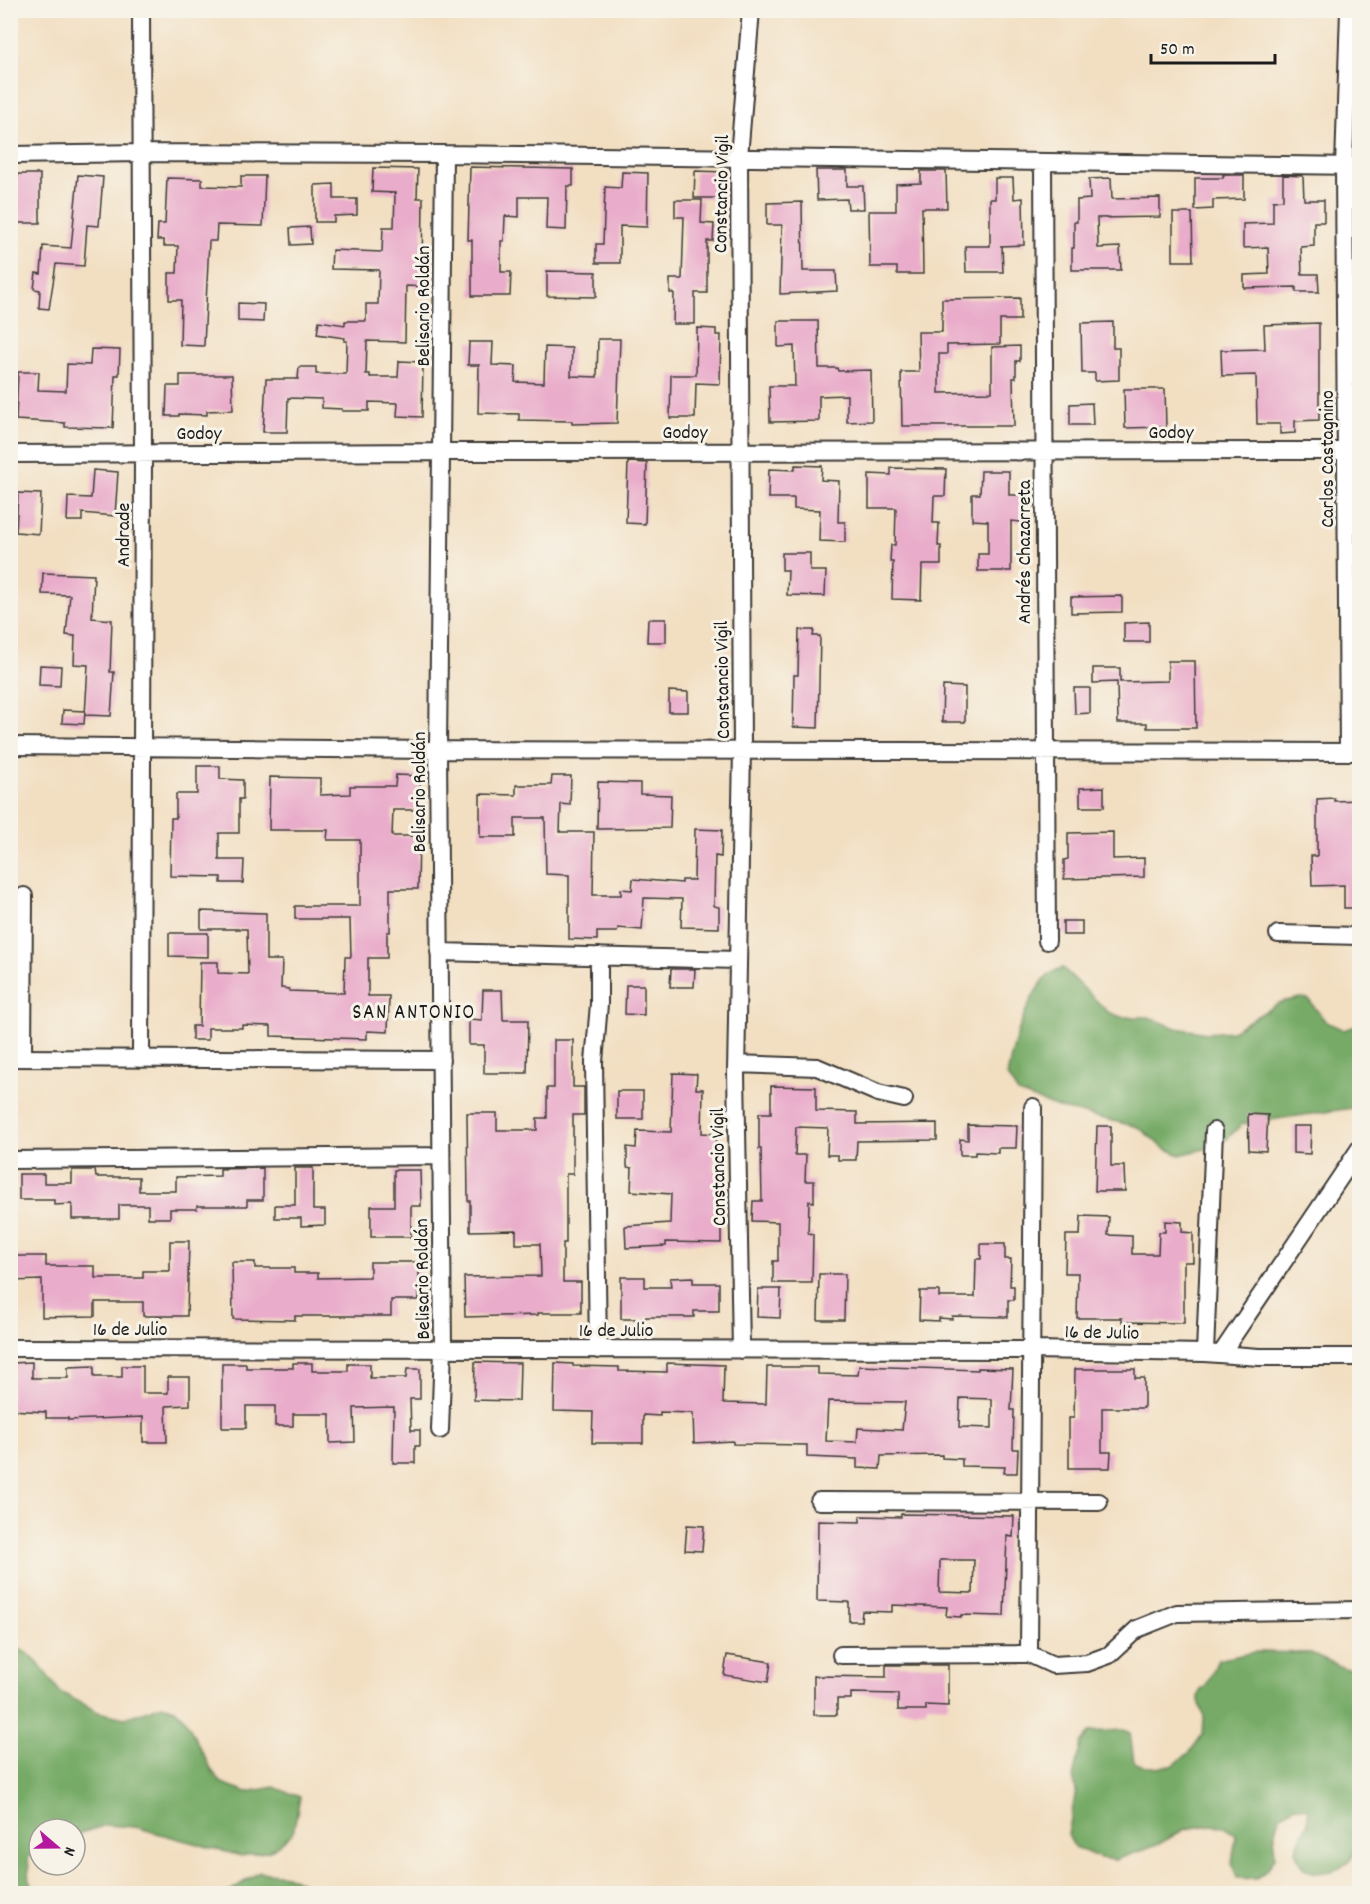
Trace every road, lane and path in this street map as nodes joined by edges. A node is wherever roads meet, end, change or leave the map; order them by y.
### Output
1 (141, 10) edge
2 (751, 10) edge
3 (1349, 10) edge
4 (142, 153) junction
5 (444, 154) junction
6 (10, 155) edge
7 (739, 157) junction
8 (1043, 162) junction
9 (1352, 166) edge
10 (1353, 451) edge
11 (442, 452) junction
12 (740, 452) junction
13 (1043, 452) junction
14 (10, 454) edge
15 (143, 454) junction
16 (10, 746) edge
17 (142, 746) junction
18 (438, 750) junction
19 (742, 750) junction
20 (1046, 750) junction
21 (1354, 751) edge
22 (24, 896) dead end
23 (1278, 934) dead end
24 (1359, 936) edge
25 (1047, 941) dead end
26 (439, 952) junction
27 (599, 956) junction
28 (737, 960) junction
29 (17, 1058) edge
30 (141, 1059) junction
31 (441, 1060) junction
32 (736, 1065) junction
33 (904, 1099) dead end
34 (1033, 1107) dead end
35 (1214, 1131) dead end
36 (1359, 1148) edge
37 (440, 1156) junction
38 (10, 1161) edge
39 (10, 1348) edge
40 (443, 1348) junction
41 (598, 1350) junction
42 (741, 1350) junction
43 (1033, 1350) junction
44 (1213, 1354) junction
45 (1359, 1357) edge
46 (440, 1430) dead end
47 (819, 1501) dead end
48 (1031, 1502) junction
49 (1099, 1502) dead end
50 (1359, 1610) edge
51 (1029, 1654) junction
52 (841, 1655) dead end

1 - 4 street, Andrade
2 - 7 street, Constancio Vigil
3 - 9 street, Carlos Castagnino
4 - 5 street
4 - 6 street
4 - 15 street, Andrade
5 - 7 street
5 - 11 street, Belisario Roldán
7 - 8 street
7 - 12 street, Constancio Vigil
8 - 9 street
8 - 13 street, Andrés Chazarreta
9 - 10 street, Carlos Castagnino
10 - 13 street, Godoy
10 - 21 street, Carlos Castagnino
11 - 12 street, Godoy
11 - 15 street, Godoy
11 - 18 street, Belisario Roldán
12 - 13 street, Godoy
12 - 19 street, Constancio Vigil
13 - 20 street, Andrés Chazarreta
14 - 15 street, Godoy
15 - 17 street, Andrade
16 - 17 street
17 - 18 street
17 - 30 street, Andrade
18 - 19 street
18 - 26 street, Belisario Roldán
19 - 20 street
19 - 28 street, Constancio Vigil
20 - 21 street
20 - 25 street, Andrés Chazarreta
22 - 29 street
23 - 24 street
26 - 27 street
26 - 31 street, Belisario Roldán
27 - 28 street
27 - 41 street
28 - 32 street, Constancio Vigil
29 - 30 street
30 - 31 street
31 - 37 street, Belisario Roldán
32 - 33 street
32 - 42 street, Constancio Vigil
34 - 43 street
35 - 44 street
36 - 44 street
37 - 38 street
37 - 40 street, Belisario Roldán
39 - 40 street, 16 de Julio
40 - 41 street, 16 de Julio
40 - 46 street, Belisario Roldán
41 - 42 street, 16 de Julio
42 - 43 street, 16 de Julio
43 - 44 street, 16 de Julio
43 - 48 street
44 - 45 street, 16 de Julio
47 - 48 street
48 - 49 street
48 - 51 street
50 - 51 street
51 - 52 street

